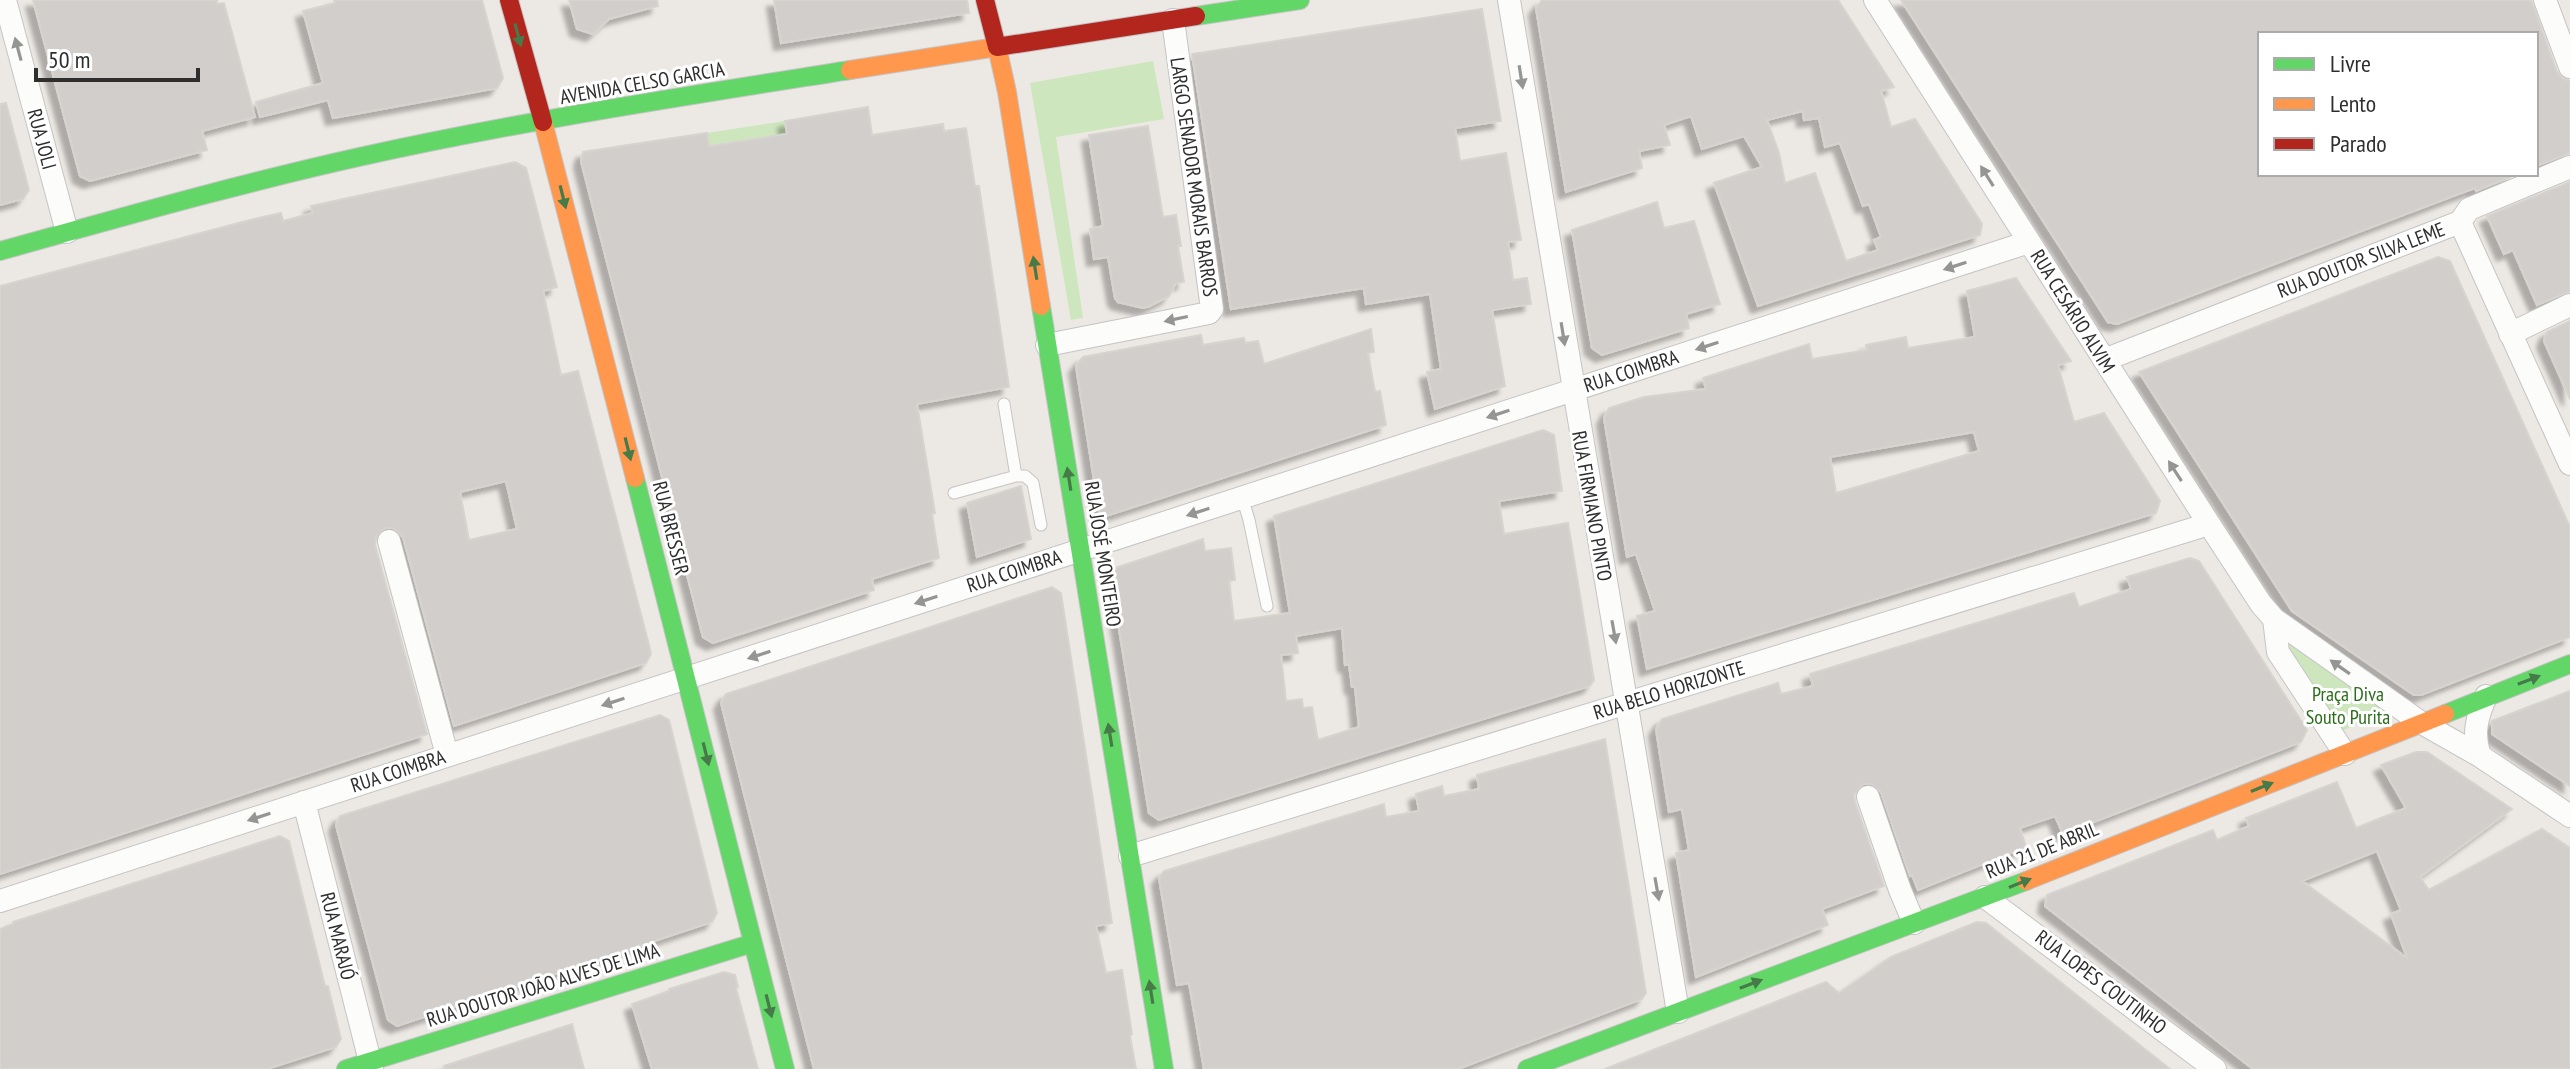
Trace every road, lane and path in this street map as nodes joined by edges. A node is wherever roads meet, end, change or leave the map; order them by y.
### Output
1 (5, 0) edge
2 (509, 0) edge
3 (985, 0) edge
4 (1300, 0) edge
5 (1509, 0) edge
6 (1875, 0) edge
7 (2545, 0) edge
8 (1173, 20) junction
9 (997, 47) junction
10 (2570, 67) edge
11 (543, 122) junction
12 (2570, 167) edge
13 (2460, 222) junction
14 (67, 232) junction
15 (2029, 242) junction
16 (0, 251) edge
17 (2570, 305) edge
18 (2510, 334) junction
19 (1047, 345) junction
20 (2104, 360) junction
21 (1572, 390) junction
22 (1004, 404) dead end
23 (2570, 464) edge
24 (1016, 476) junction
25 (954, 493) dead end
26 (1242, 497) junction
27 (2209, 524) junction
28 (1041, 525) dead end
29 (389, 541) dead end
30 (1080, 550) junction
31 (1267, 606) dead end
32 (2274, 619) junction
33 (2570, 664) edge
34 (687, 678) junction
35 (2486, 696) junction
36 (1626, 703) junction
37 (2420, 722) junction
38 (2345, 754) junction
39 (447, 755) junction
40 (2480, 756) junction
41 (1868, 797) dead end
42 (304, 802) junction
43 (2570, 816) edge
44 (1130, 856) junction
45 (1985, 897) junction
46 (0, 901) edge
47 (1914, 923) junction
48 (753, 943) junction
49 (1678, 1012) junction
50 (371, 1065) edge
51 (1534, 1068) edge
52 (346, 1069) edge
53 (785, 1069) edge
54 (1164, 1069) edge
55 (2215, 1069) edge

14 -> 1 street, RUA JOLI
2 -> 11 main road, RUA BRESSER
3 - 9 main road, RUA JOSÉ MONTEIRO
4 - 8 main road, AVENIDA CELSO GARCIA
5 -> 21 street, RUA FIRMIANO PINTO
15 -> 6 street, RUA CESÁRIO ALVIM
7 - 10 street
8 - 9 main road, AVENIDA CELSO GARCIA
8 -> 19 street, LARGO SENADOR MORAIS BARROS
9 - 11 main road, AVENIDA CELSO GARCIA
19 -> 9 main road, RUA JOSÉ MONTEIRO
11 - 14 main road, AVENIDA CELSO GARCIA
11 -> 34 main road, RUA BRESSER
12 - 13 street
13 - 18 street, RUA DOUTOR SILVA LEME
13 - 20 street, RUA DOUTOR SILVA LEME
14 - 16 main road, AVENIDA CELSO GARCIA
15 - 20 street, RUA CESÁRIO ALVIM
15 -> 21 street, RUA COIMBRA
17 - 18 street
18 - 23 street, RUA DOUTOR SILVA LEME
30 -> 19 main road, RUA JOSÉ MONTEIRO
27 -> 20 street, RUA CESÁRIO ALVIM
21 -> 26 street, RUA COIMBRA
21 -> 36 street, RUA FIRMIANO PINTO
22 - 24 lane
24 - 25 lane
24 - 28 lane
26 -> 30 street, RUA COIMBRA
26 - 31 lane
27 - 32 street, RUA CESÁRIO ALVIM
27 - 36 street, RUA BELO HORIZONTE
29 - 39 street
30 -> 34 street, RUA COIMBRA
44 -> 30 main road, RUA JOSÉ MONTEIRO
37 -> 32 street, RUA CESÁRIO ALVIM
32 - 38 street, RUA CESÁRIO ALVIM
35 -> 33 main road, RUA 21 DE ABRIL
34 -> 39 street, RUA COIMBRA
34 -> 48 main road, RUA BRESSER
35 - 37 main road, RUA 21 DE ABRIL
35 - 40 street
36 - 44 street, RUA BELO HORIZONTE
36 -> 49 street, RUA FIRMIANO PINTO
37 - 38 main road, RUA 21 DE ABRIL
37 - 40 street, RUA CESÁRIO ALVIM
45 -> 38 main road, RUA 21 DE ABRIL
39 - 42 street, RUA COIMBRA
40 - 43 street, RUA CESÁRIO ALVIM
41 - 47 street
42 -> 46 street, RUA COIMBRA
42 - 50 street, RUA MARAJÓ
54 -> 44 main road, RUA JOSÉ MONTEIRO
45 - 47 main road, RUA 21 DE ABRIL
45 - 55 street, RUA LOPES COUTINHO
49 -> 47 main road, RUA 21 DE ABRIL
48 - 50 main road, RUA DOUTOR JOÃO ALVES DE LIMA
48 -> 53 main road, RUA BRESSER
49 - 51 main road, RUA 21 DE ABRIL
50 - 52 main road, RUA DOUTOR JOÃO ALVES DE LIMA

